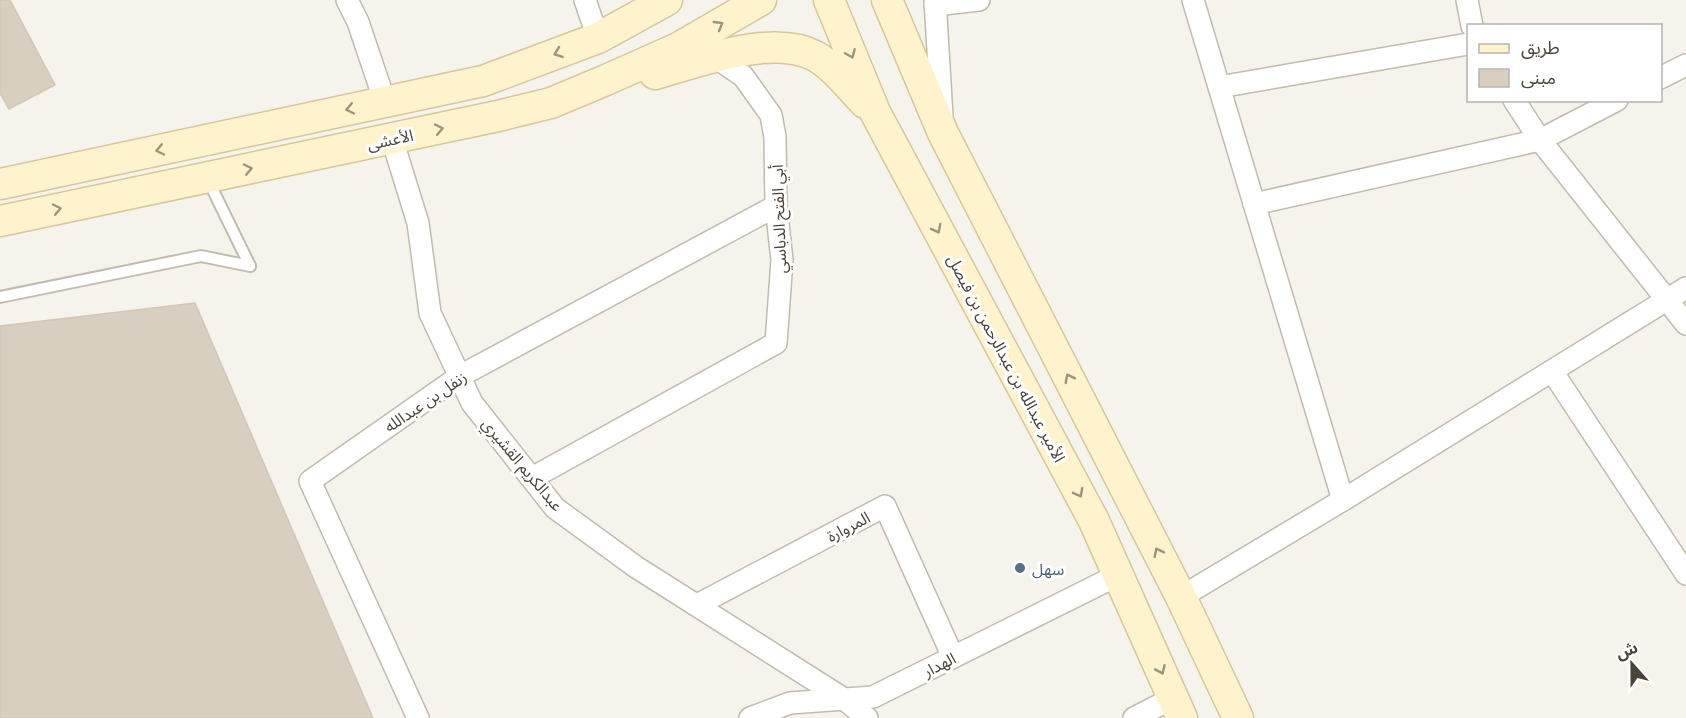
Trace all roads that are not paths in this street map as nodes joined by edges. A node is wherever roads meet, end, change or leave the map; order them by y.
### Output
1 (347, 0) edge
2 (585, 0) edge
3 (667, 0) edge
4 (761, 0) edge
5 (829, 0) edge
6 (887, 0) edge
7 (979, 0) edge
8 (1192, 0) edge
9 (1467, 0) edge
10 (935, 3) edge
11 (1472, 24) edge
12 (598, 38) junction
13 (1467, 44) edge
14 (678, 48) junction
15 (715, 57) junction
16 (1686, 65) edge
17 (1662, 77) edge
18 (1219, 87) junction
19 (385, 102) junction
20 (1515, 102) edge
21 (1613, 102) edge
22 (551, 103) junction
23 (875, 112) junction
24 (943, 133) junction
25 (392, 139) junction
26 (1540, 140) junction
27 (207, 177) junction
28 (0, 184) edge
29 (1254, 204) junction
30 (776, 206) junction
31 (0, 221) edge
32 (1686, 288) edge
33 (0, 297) edge
34 (1667, 300) junction
35 (1686, 324) edge
36 (1552, 371) junction
37 (460, 376) junction
38 (532, 478) junction
39 (1343, 500) junction
40 (1682, 560) edge
41 (1118, 575) junction
42 (1181, 597) junction
43 (697, 605) junction
44 (953, 657) junction
45 (844, 699) junction
46 (1177, 708) edge
47 (418, 718) edge
48 (750, 718) edge
49 (867, 718) edge
50 (1134, 718) edge
51 (1238, 718) edge

1 - 19 street
2 - 12 street
3 - 12 main road
14 -> 4 main road, الأعشى
5 -> 23 main road, الأمير عبدالله بن عبدالرحمن بن فيصل
6 - 24 main road
7 - 10 street
8 - 18 street
9 - 11 street
10 - 24 street
12 -> 19 main road
13 - 18 street
14 - 15 street, أبي الفتح الدباسي
14 - 22 main road, الأعشى
15 - 22 main road
15 - 23 main road
15 - 30 street, أبي الفتح الدباسي
16 - 17 street
18 - 29 street
19 -> 28 main road
20 - 26 street
21 - 26 street
25 -> 22 main road, الأعشى
23 -> 41 main road, الأمير عبدالله بن عبدالرحمن بن فيصل
42 -> 24 main road
27 -> 25 main road, الأعشى
25 - 37 street, عبدالكريم القشيري
26 - 29 street
26 - 34 street
31 -> 27 main road, الأعشى
27 - 33 lane
29 - 39 street
30 - 37 street, زنفل بن عبدالله
30 - 38 street, أبي الفتح الدباسي
32 - 34 street
34 - 35 street
34 - 36 street
36 - 39 street
36 - 40 street
37 - 38 street, عبدالكريم القشيري
37 - 47 street, زنفل بن عبدالله
38 - 43 street, عبدالكريم القشيري
39 - 42 street
41 - 44 street, الهدار
41 -> 46 main road, الأمير عبدالله بن عبدالرحمن بن فيصل
42 - 51 main road
43 - 44 street, المروارة
43 - 45 street, عبدالكريم القشيري
44 - 45 street, الهدار
45 - 48 street, الهدار
45 - 49 street, عبدالكريم القشيري
46 - 50 street

